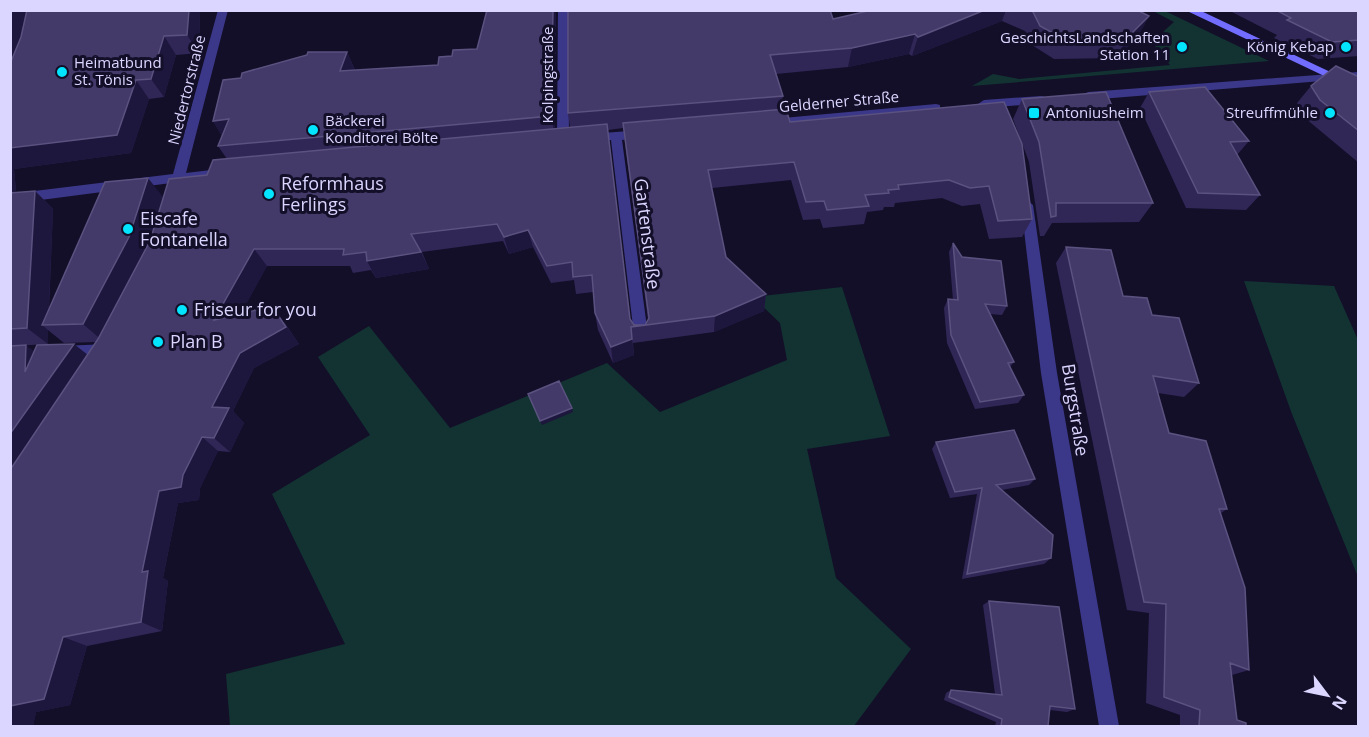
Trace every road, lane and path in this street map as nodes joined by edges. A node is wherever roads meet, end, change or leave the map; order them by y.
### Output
1 (223, 10) edge
2 (563, 10) edge
3 (1190, 10) edge
4 (1359, 75) edge
5 (1337, 77) junction
6 (1359, 89) edge
7 (1076, 97) edge
8 (1052, 99) edge
9 (998, 103) junction
10 (974, 105) edge
11 (950, 107) edge
12 (1005, 123) edge
13 (759, 124) edge
14 (652, 133) edge
15 (616, 136) junction
16 (237, 171) edge
17 (179, 176) junction
18 (1024, 185) edge
19 (173, 196) edge
20 (10, 199) edge
21 (641, 335) dead end
22 (44, 352) edge
23 (97, 369) edge
24 (1109, 726) edge

1 - 17 street, Niedertorstraße
2 - 15 street, Kolpingstraße
3 - 5 street
4 - 5 street
5 - 6 street
5 - 7 street
8 - 9 street
9 - 10 street
9 - 12 street
11 - 13 street, Gelderner Straße
14 - 15 street
15 - 21 street, Gartenstraße
16 - 17 street
17 - 19 street, Niedertorstraße
17 - 20 street
18 - 24 street, Burgstraße
22 - 23 street

